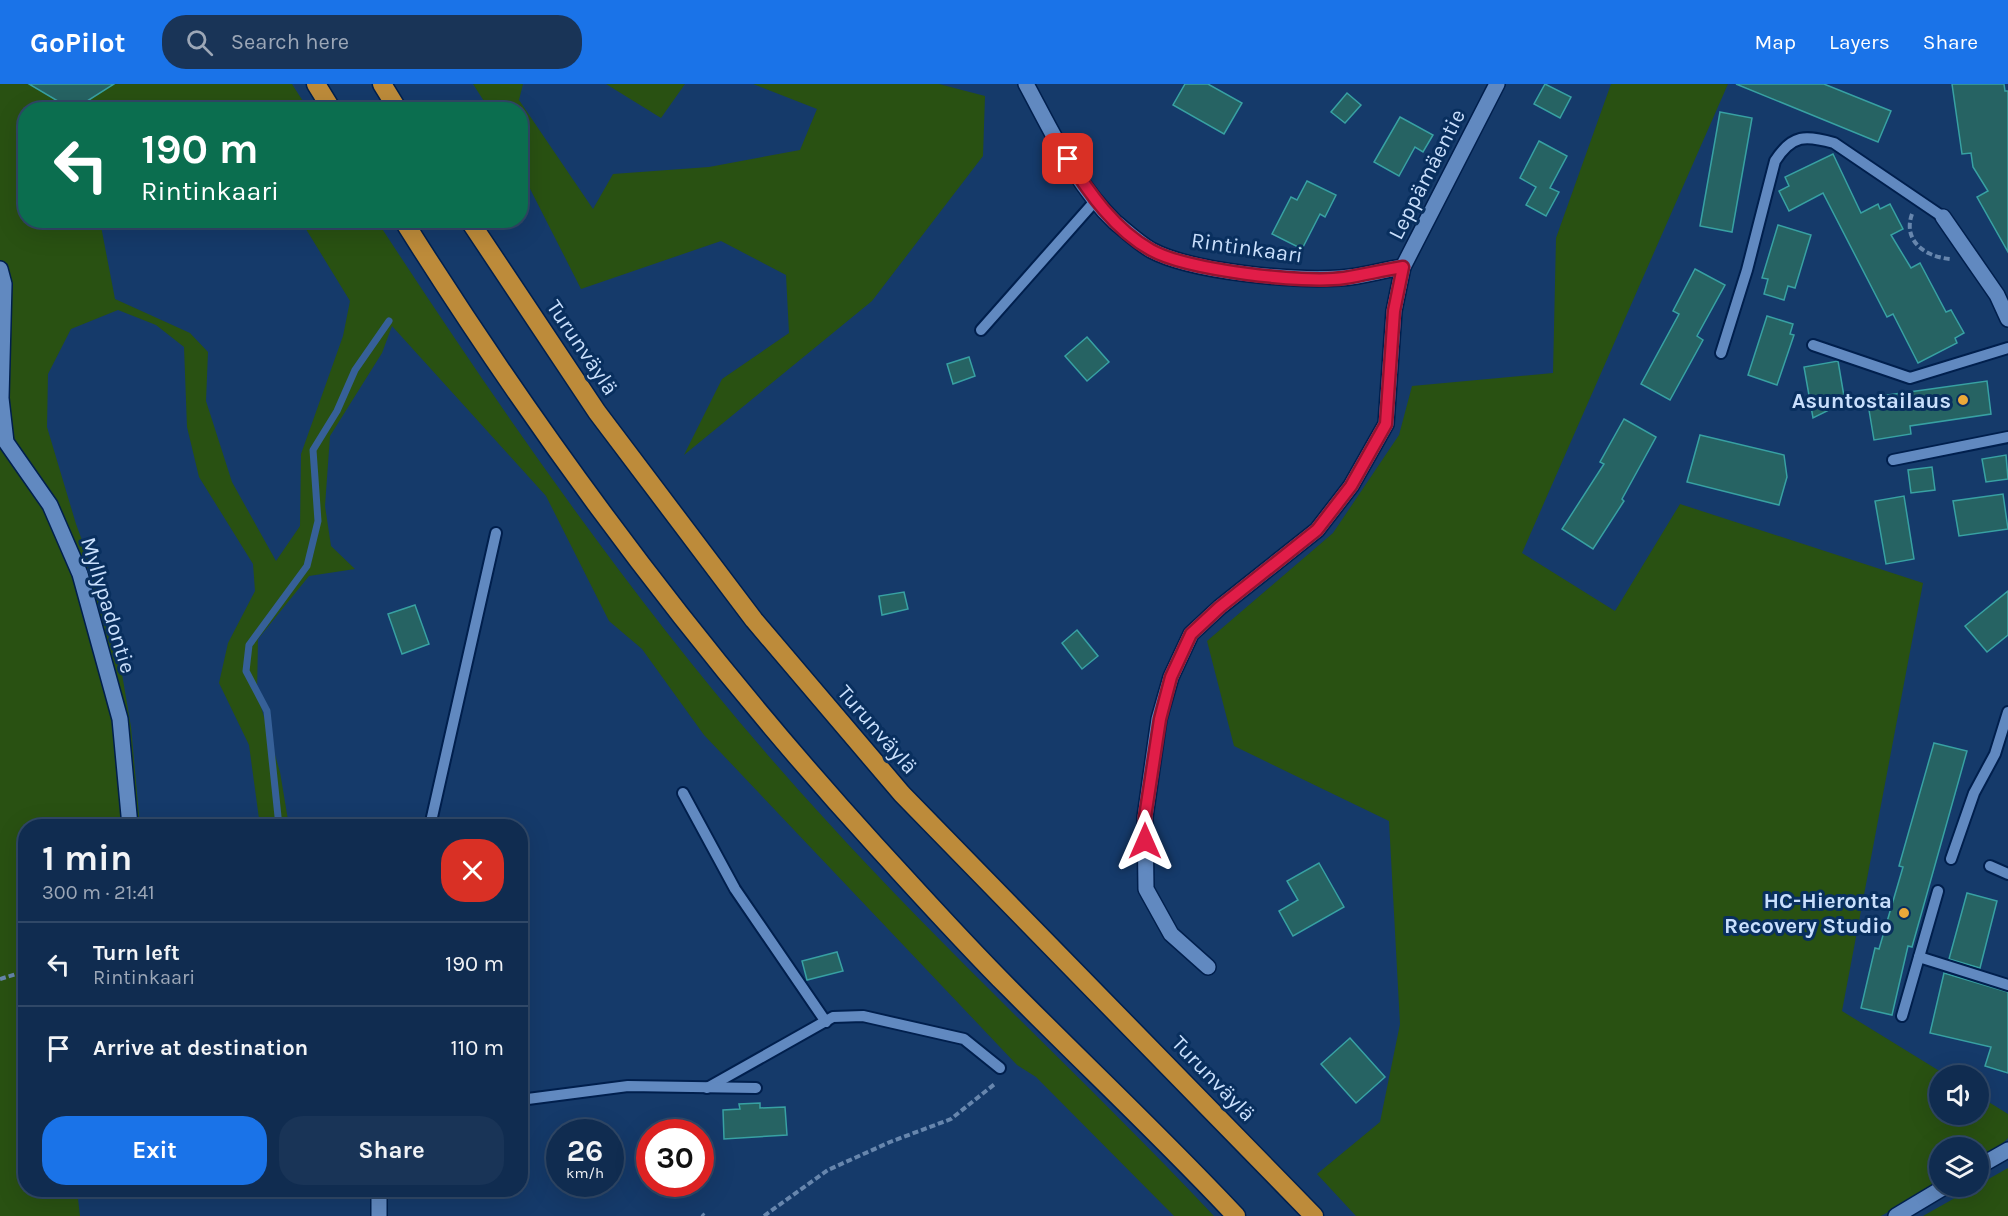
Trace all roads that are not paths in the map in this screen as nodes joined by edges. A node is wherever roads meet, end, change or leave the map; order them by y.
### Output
1 (316, 84) edge
2 (382, 84) edge
3 (1026, 84) edge
4 (1497, 84) edge
5 (327, 102) edge
6 (393, 102) edge
7 (1096, 200) junction
8 (1943, 217) joint
9 (408, 228) edge
10 (474, 228) edge
11 (1403, 267) junction
12 (0, 269) edge
13 (2008, 320) edge
14 (981, 330) dead end
15 (1813, 345) dead end
16 (2008, 348) edge
17 (1721, 353) dead end
18 (2008, 437) edge
19 (1893, 460) dead end
20 (496, 533) dead end
21 (2008, 712) edge
22 (683, 793) dead end
23 (129, 819) edge
24 (432, 819) edge
25 (1951, 859) dead end
26 (1990, 866) dead end
27 (2008, 874) edge
28 (1938, 891) dead end
29 (1918, 957) junction
30 (1208, 967) dead end
31 (2008, 985) edge
32 (1902, 1016) dead end
33 (826, 1022) junction
34 (1000, 1068) road end
35 (706, 1088) junction
36 (756, 1088) dead end
37 (528, 1099) edge
38 (2008, 1150) edge
39 (1989, 1161) edge
40 (1929, 1196) edge
41 (379, 1197) edge
42 (379, 1216) edge
43 (1236, 1216) edge
44 (1314, 1216) edge
45 (1896, 1216) edge

1 - 5 highway
2 - 6 highway
3 - 7 street, Rintinkaari
4 - 11 street, Leppämäentie
7 - 11 street, Rintinkaari
7 - 14 lane
8 - 13 street
8 - 17 lane
9 - 43 highway
10 - 44 highway, Turunväylä
11 - 30 street, Leppämäentie
12 - 23 street, Myllypadontie
15 - 16 lane
18 - 19 lane
20 - 24 lane
21 - 25 lane
22 - 33 lane
26 - 27 lane
28 - 29 lane
29 - 31 lane
29 - 32 lane
33 - 34 lane
33 - 35 lane
35 - 36 lane
35 - 37 lane
38 - 39 street
40 - 45 street
41 - 42 street

